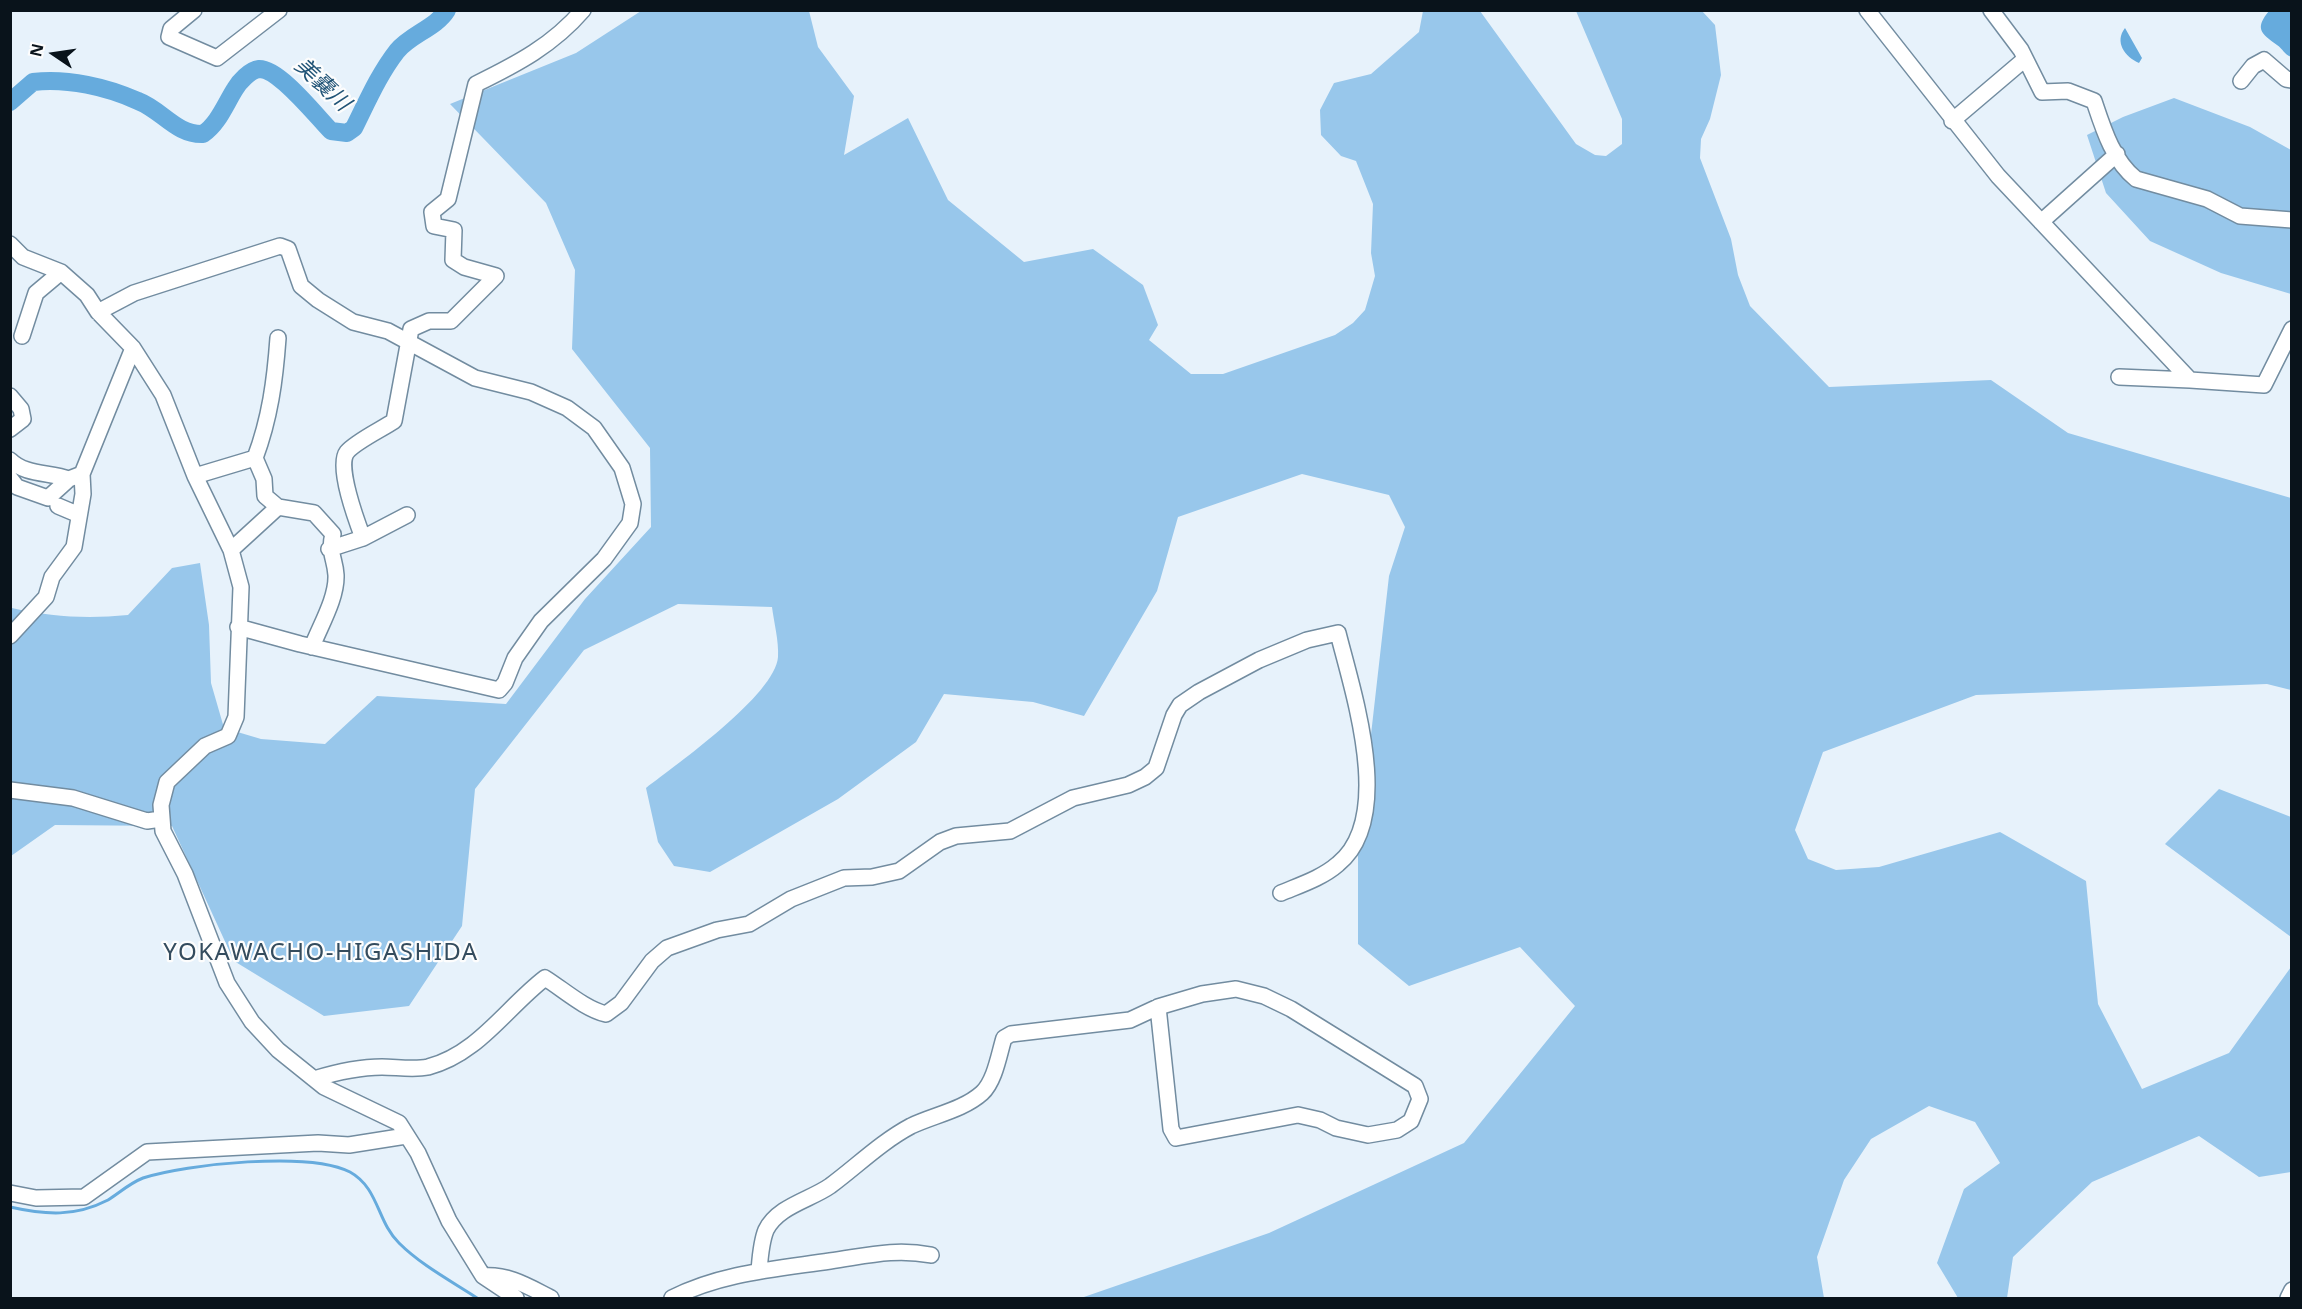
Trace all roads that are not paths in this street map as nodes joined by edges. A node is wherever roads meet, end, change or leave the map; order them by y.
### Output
1 (194, 10) edge
2 (279, 10) edge
3 (583, 10) edge
4 (1867, 10) edge
5 (1991, 10) edge
6 (2025, 59) junction
7 (2292, 80) edge
8 (2241, 81) dead end
9 (1952, 121) junction
10 (2117, 154) junction
11 (2292, 220) edge
12 (2041, 222) junction
13 (10, 244) edge
14 (17, 260) edge
15 (61, 272) junction
16 (98, 312) junction
17 (2292, 329) edge
18 (22, 336) dead end
19 (278, 338) dead end
20 (407, 341) junction
21 (133, 348) junction
22 (2119, 377) dead end
23 (2190, 380) junction
24 (10, 396) edge
25 (10, 429) edge
26 (255, 458) junction
27 (10, 459) edge
28 (75, 476) junction
29 (195, 476) junction
30 (10, 478) edge
31 (58, 506) dead end
32 (278, 507) junction
33 (77, 513) junction
34 (407, 515) dead end
35 (363, 538) junction
36 (329, 549) junction
37 (231, 550) junction
38 (238, 627) junction
39 (10, 636) edge
40 (312, 647) junction
41 (10, 790) edge
42 (161, 819) junction
43 (1281, 894) dead end
44 (1158, 1007) junction
45 (314, 1079) junction
46 (406, 1136) junction
47 (10, 1193) edge
48 (931, 1255) dead end
49 (759, 1271) junction
50 (483, 1276) junction
51 (2292, 1290) edge
52 (516, 1299) edge
53 (551, 1299) edge
54 (672, 1299) edge
55 (2288, 1299) edge

1 - 2 street
3 - 20 street
4 - 9 street
5 - 6 street
6 - 9 street
6 - 10 street
7 - 8 street
9 - 12 street
10 - 11 street
10 - 12 street
12 - 23 street
13 - 14 street
14 - 15 street
15 - 16 street
15 - 18 street
16 - 20 street
16 - 21 street
17 - 23 street
19 - 26 street
20 - 35 street
20 - 40 street
21 - 28 street
21 - 29 street
22 - 23 street
24 - 25 street
26 - 29 street
26 - 32 street
27 - 28 street
28 - 30 street
28 - 33 street
29 - 37 street
31 - 33 street
32 - 36 street
32 - 37 street
33 - 39 street
34 - 35 street
35 - 36 street
36 - 40 street
37 - 38 street
38 - 40 street
38 - 42 street
41 - 42 street
42 - 45 street
43 - 45 street
44 - 44 street
44 - 49 street
45 - 46 street
46 - 47 street
46 - 50 street
48 - 49 street
49 - 54 street
50 - 52 street
50 - 53 street
51 - 55 street

